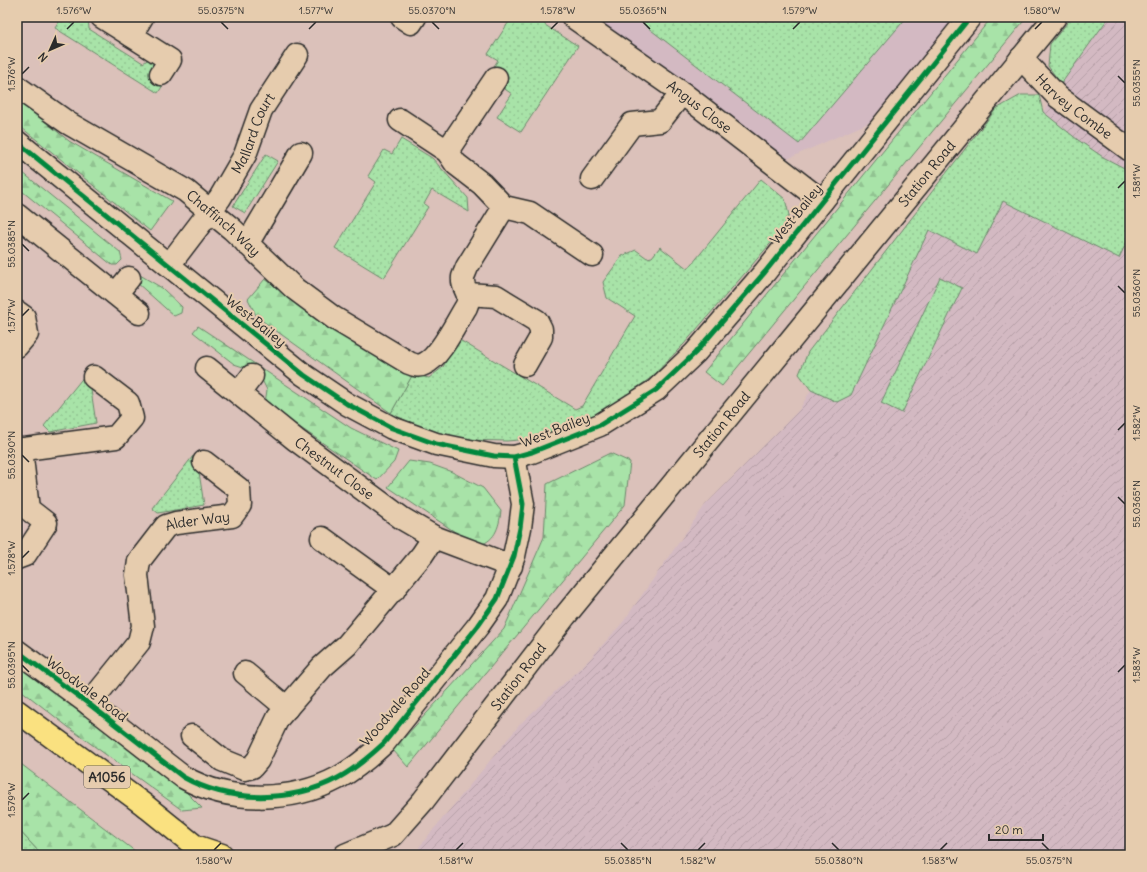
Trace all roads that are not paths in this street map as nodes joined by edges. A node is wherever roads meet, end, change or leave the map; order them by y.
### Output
1 (102, 17) edge
2 (142, 17) edge
3 (402, 17) edge
4 (415, 17) edge
5 (573, 17) edge
6 (970, 17) edge
7 (1054, 17) edge
8 (130, 35) junction
9 (297, 55) dead end
10 (1021, 58) junction
11 (161, 74) dead end
12 (17, 87) edge
13 (495, 92) dead end
14 (682, 93) junction
15 (400, 120) dead end
16 (17, 142) edge
17 (1130, 150) edge
18 (446, 151) junction
19 (301, 153) dead end
20 (592, 179) dead end
21 (822, 201) junction
22 (504, 207) junction
23 (210, 211) junction
24 (17, 215) edge
25 (247, 244) junction
26 (592, 255) dead end
27 (168, 265) junction
28 (468, 294) junction
29 (17, 312) edge
30 (139, 313) dead end
31 (17, 346) edge
32 (525, 365) dead end
33 (207, 368) dead end
34 (252, 376) dead end
35 (100, 388) dead end
36 (239, 393) junction
37 (19, 450) edge
38 (514, 457) junction
39 (208, 472) dead end
40 (434, 537) junction
41 (325, 548) dead end
42 (17, 558) edge
43 (511, 566) junction
44 (394, 590) junction
45 (17, 651) edge
46 (244, 673) dead end
47 (89, 704) junction
48 (287, 708) junction
49 (17, 710) edge
50 (192, 736) dead end
51 (392, 845) edge
52 (196, 850) edge
53 (222, 855) edge
54 (345, 855) edge

1 - 8 street
2 - 8 street
3 - 4 street
5 - 14 street, Angus Close
6 - 21 street, West Bailey
7 - 10 street, Station Road
8 - 11 street
9 - 23 street, Mallard Court
10 - 17 street, Harvey Combe
10 - 51 street, Station Road
12 - 23 street, Chaffinch Way
13 - 18 street
14 - 20 street
14 - 21 street, Angus Close
15 - 18 street
16 - 27 street, West Bailey
18 - 22 street
19 - 25 street
21 - 38 street, West Bailey
22 - 26 street
22 - 28 street
23 - 25 street, Chaffinch Way
23 - 27 street, Mallard Court
24 - 30 street
25 - 28 street, Chaffinch Way
27 - 38 street, West Bailey
28 - 32 street
29 - 31 street
33 - 36 street, Chestnut Close
34 - 36 street
35 - 37 street
36 - 40 street, Chestnut Close
37 - 42 street
38 - 43 street, Woodvale Road
39 - 47 street, Alder Way
40 - 43 street, Chestnut Close
40 - 44 street
41 - 44 street
43 - 47 street, Woodvale Road
44 - 48 street
45 - 47 street, Woodvale Road
46 - 48 street
48 - 50 street
49 - 52 main road, A1056
51 - 54 street, Station Road
52 - 53 main road, A1056

